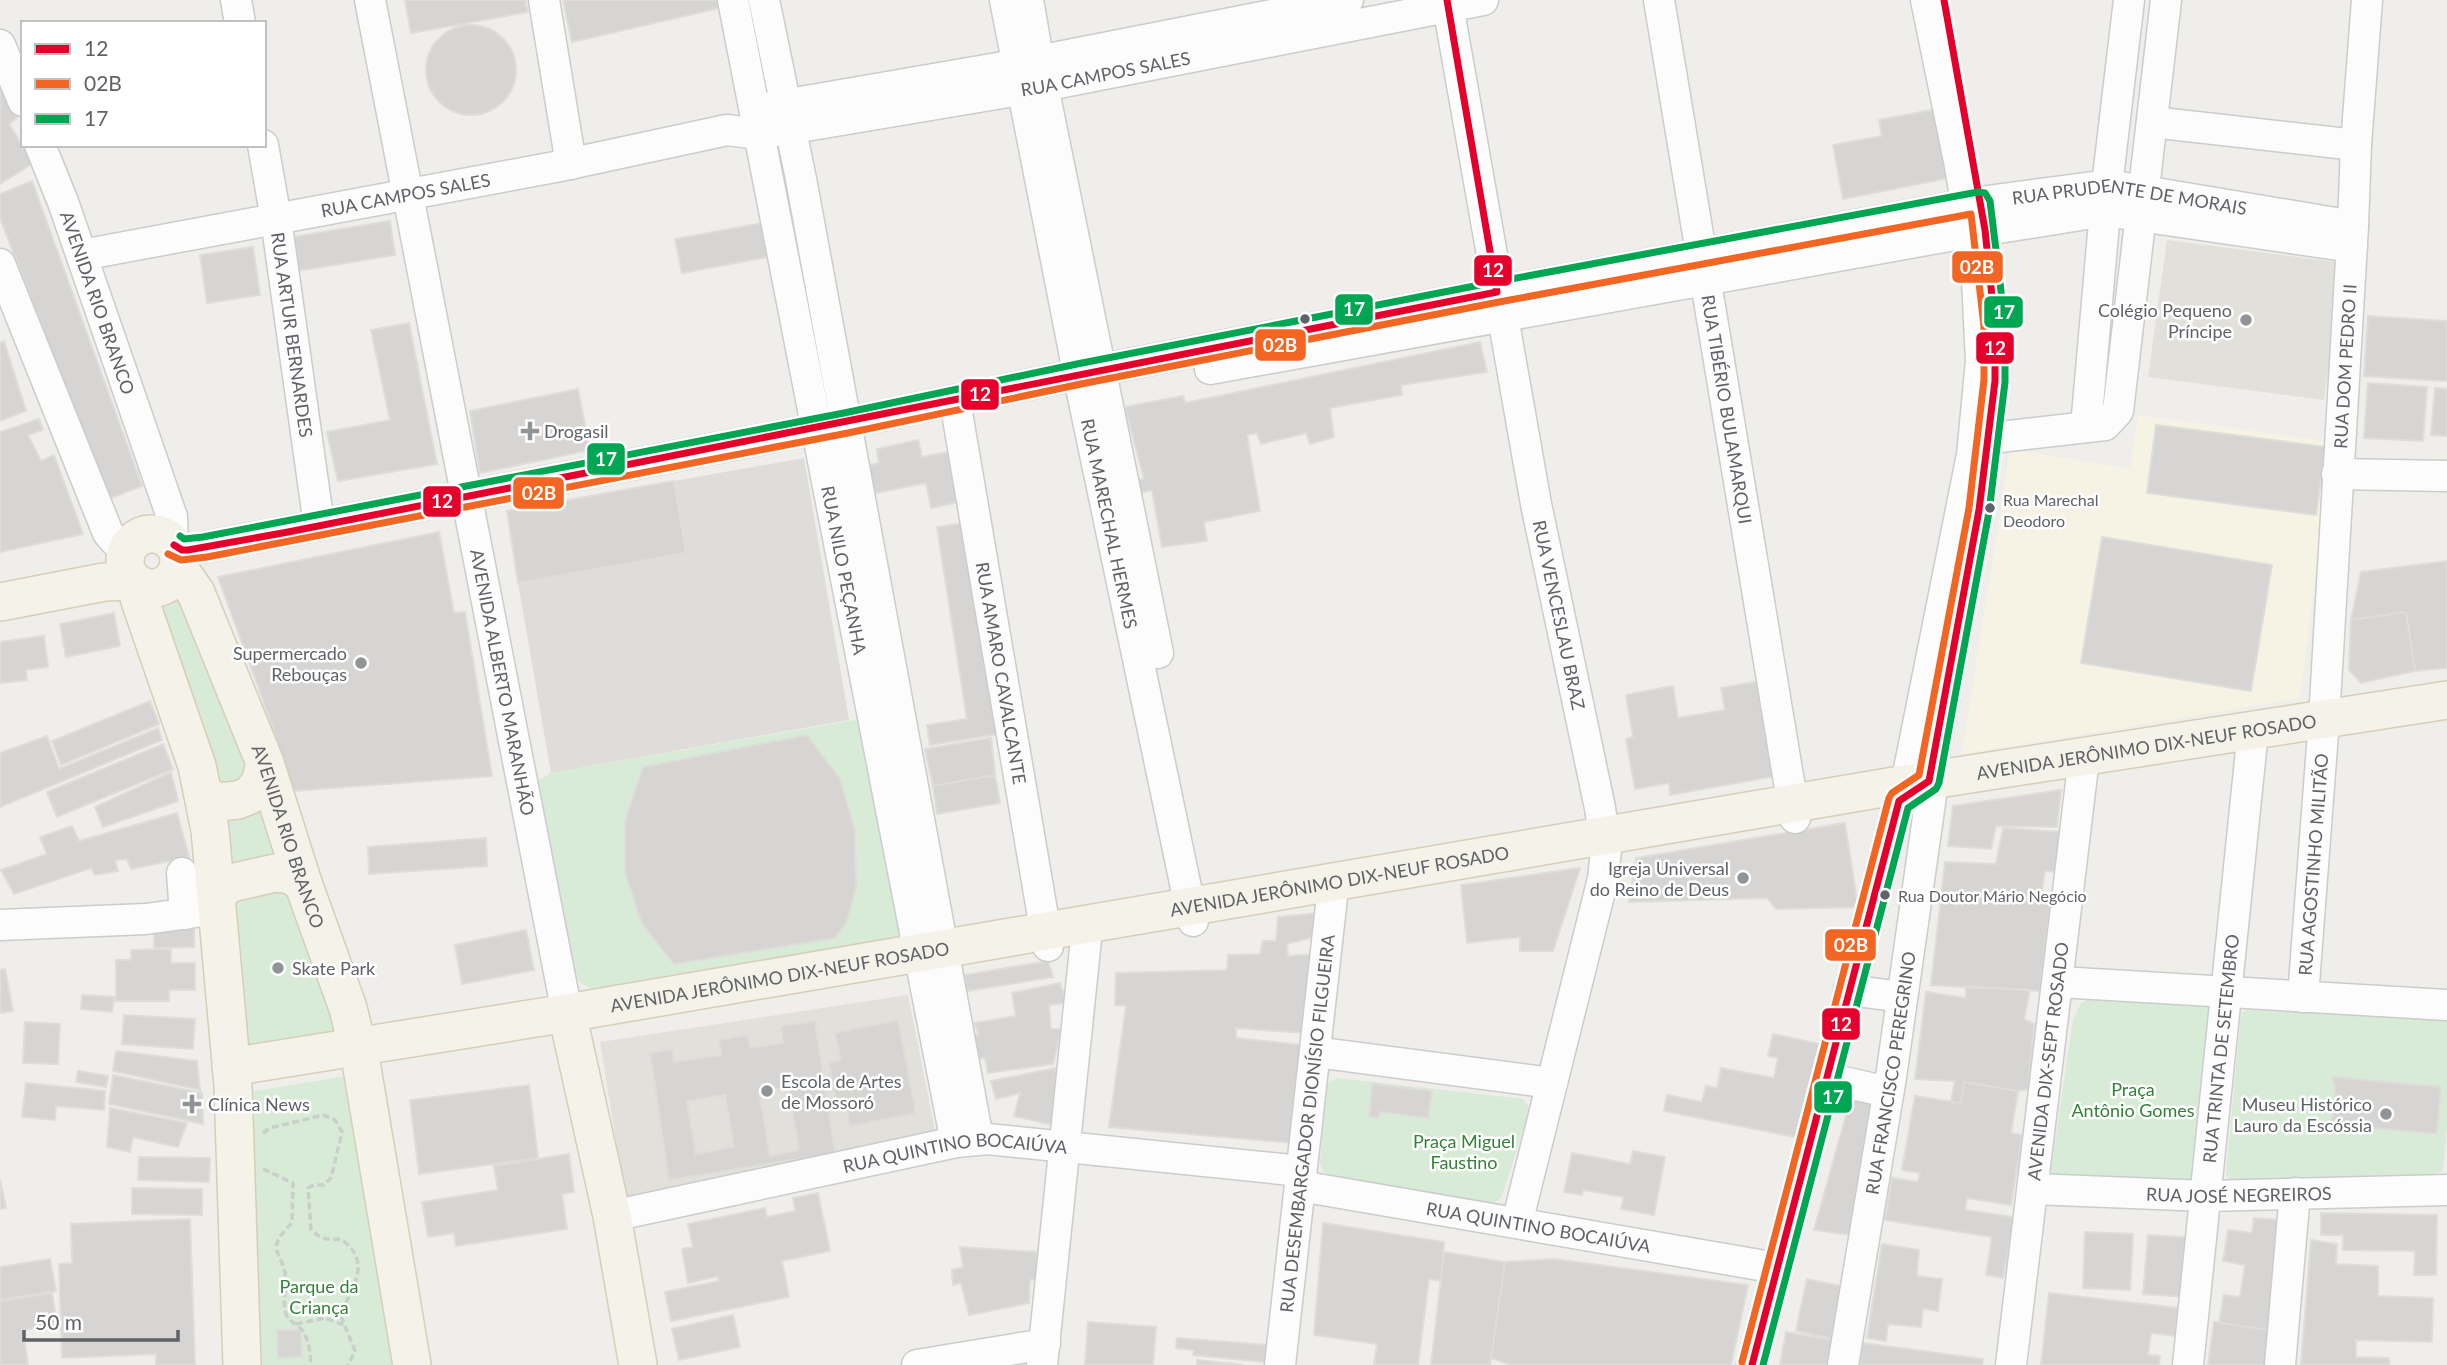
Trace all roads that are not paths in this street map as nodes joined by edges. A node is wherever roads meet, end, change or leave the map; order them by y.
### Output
1 (236, 0) edge
2 (370, 0) edge
3 (544, 0) edge
4 (733, 0) edge
5 (764, 0) edge
6 (1005, 0) edge
7 (1028, 0) edge
8 (1348, 0) edge
9 (1483, 0) edge
10 (1659, 0) edge
11 (1926, 0) edge
12 (1944, 0) edge
13 (2129, 0) edge
14 (2166, 0) edge
15 (2367, 0) edge
16 (1448, 3) edge
17 (240, 21) edge
18 (0, 45) edge
19 (1030, 75) junction
20 (21, 96) edge
21 (787, 116) junction
22 (756, 122) junction
23 (2151, 122) junction
24 (2356, 145) junction
25 (41, 147) edge
26 (262, 147) edge
27 (571, 164) junction
28 (408, 195) junction
29 (2106, 198) junction
30 (2142, 204) junction
31 (1975, 217) junction
32 (276, 219) junction
33 (2353, 237) junction
34 (82, 255) junction
35 (1704, 267) junction
36 (1, 268) edge
37 (1499, 304) junction
38 (1092, 381) junction
39 (956, 409) junction
40 (2086, 427) junction
41 (847, 431) junction
42 (818, 436) junction
43 (1981, 440) junction
44 (2337, 474) junction
45 (2447, 477) edge
46 (466, 502) junction
47 (319, 525) junction
48 (176, 554) junction
49 (131, 569) junction
50 (0, 587) edge
51 (0, 602) edge
52 (2447, 700) edge
53 (2447, 714) edge
54 (2323, 727) junction
55 (2251, 738) junction
56 (265, 763) junction
57 (2084, 765) junction
58 (1916, 791) junction
59 (203, 794) junction
60 (1794, 811) junction
61 (1605, 843) junction
62 (182, 873) dead end
63 (303, 883) junction
64 (1331, 890) junction
65 (206, 907) junction
66 (1201, 912) junction
67 (0, 925) edge
68 (1085, 932) junction
69 (1047, 939) junction
70 (932, 959) junction
71 (2059, 982) junction
72 (1849, 990) junction
73 (2226, 992) junction
74 (2303, 997) junction
75 (1902, 998) junction
76 (2447, 1004) edge
77 (569, 1022) junction
78 (1315, 1052) junction
79 (359, 1054) junction
80 (232, 1076) junction
81 (1826, 1078) junction
82 (1552, 1083) junction
83 (1888, 1092) junction
84 (967, 1141) junction
85 (1065, 1147) junction
86 (1301, 1178) junction
87 (2033, 1189) junction
88 (2447, 1190) edge
89 (2295, 1194) junction
90 (2206, 1196) junction
91 (612, 1216) junction
92 (1517, 1223) junction
93 (1777, 1268) junction
94 (1044, 1354) edge
95 (242, 1365) edge
96 (412, 1365) edge
97 (638, 1365) edge
98 (917, 1365) edge
99 (1280, 1365) edge
100 (1752, 1365) edge
101 (1843, 1365) edge
102 (2011, 1365) edge
103 (2188, 1365) edge
104 (2280, 1365) edge

1 - 17 street
2 - 28 street, AVENIDA ALBERTO MARANHÃO
3 - 27 street
4 - 22 street, RUA NILO PEÇANHA
5 - 21 street, RUA NILO PEÇANHA
6 - 19 street, RUA MARECHAL HERMES
7 - 19 street, RUA MARECHAL HERMES
8 - 19 street, RUA CAMPOS SALES
9 - 16 street, RUA CAMPOS SALES
10 - 35 street, RUA TIBÉRIO BULAMARQUI
11 - 31 street
12 - 31 street
13 - 29 street
14 - 23 street
15 - 24 street, RUA DOM PEDRO II
16 - 19 street, RUA CAMPOS SALES
16 - 37 street, RUA VENCESLAU BRAZ
18 - 20 street
19 - 21 street, RUA CAMPOS SALES
19 - 38 street, RUA MARECHAL HERMES
21 - 22 street, RUA CAMPOS SALES
21 - 41 street, RUA NILO PEÇANHA
22 - 27 street, RUA CAMPOS SALES
22 - 42 street, RUA NILO PEÇANHA
23 - 24 street
23 - 30 street
24 - 33 street, RUA DOM PEDRO II
25 - 34 street, AVENIDA RIO BRANCO
26 - 32 street, RUA ARTUR BERNARDES
27 - 28 street, RUA CAMPOS SALES
28 - 32 street, RUA CAMPOS SALES
28 - 46 street, AVENIDA ALBERTO MARANHÃO
29 - 30 street, RUA PRUDENTE DE MORAIS
29 - 31 street, RUA PRUDENTE DE MORAIS
29 - 40 street
30 - 33 street, RUA PRUDENTE DE MORAIS
30 - 40 street
31 - 35 street, RUA PRUDENTE DE MORAIS
31 - 43 street
32 - 34 street, RUA CAMPOS SALES
32 - 47 street, RUA ARTUR BERNARDES
33 - 44 street, RUA DOM PEDRO II
34 - 48 street, AVENIDA RIO BRANCO
35 - 37 street, RUA PRUDENTE DE MORAIS
35 - 60 street, RUA TIBÉRIO BULAMARQUI
36 - 49 street
37 - 38 street, RUA PRUDENTE DE MORAIS
37 - 61 street, RUA VENCESLAU BRAZ
38 - 39 street, RUA PRUDENTE DE MORAIS
38 - 66 street, RUA MARECHAL HERMES
39 - 41 street, RUA PRUDENTE DE MORAIS
39 - 69 street, RUA AMARO CAVALCANTE
40 - 43 street
41 - 42 street, RUA PRUDENTE DE MORAIS
41 - 70 street, RUA NILO PEÇANHA
42 - 46 street, RUA PRUDENTE DE MORAIS
42 - 70 street, RUA NILO PEÇANHA
43 - 58 street
44 - 45 street
44 - 54 street, RUA DOM PEDRO II
46 - 47 street, RUA PRUDENTE DE MORAIS
46 - 48 street, RUA PRUDENTE DE MORAIS
46 - 77 street, AVENIDA ALBERTO MARANHÃO
47 - 48 street, RUA PRUDENTE DE MORAIS
48 - 49 main road
48 - 49 main road
48 - 56 main road, AVENIDA RIO BRANCO
49 - 50 main road
49 - 51 main road
49 - 59 main road
52 - 54 main road, AVENIDA JERÔNIMO DIX-NEUF ROSADO
53 - 54 main road, AVENIDA JERÔNIMO DIX-NEUF ROSADO
54 - 55 main road, AVENIDA JERÔNIMO DIX-NEUF ROSADO
54 - 74 street, RUA AGOSTINHO MILITÃO
55 - 57 main road, AVENIDA JERÔNIMO DIX-NEUF ROSADO
55 - 73 street, RUA TRINTA DE SETEMBRO
56 - 59 main road
56 - 63 main road, AVENIDA RIO BRANCO
57 - 58 main road, AVENIDA JERÔNIMO DIX-NEUF ROSADO
57 - 71 street, AVENIDA DIX-SEPT ROSADO
58 - 60 main road, AVENIDA JERÔNIMO DIX-NEUF ROSADO
58 - 72 street
58 - 75 street, RUA FRANCISCO PEREGRINO
59 - 65 main road
60 - 61 main road, AVENIDA JERÔNIMO DIX-NEUF ROSADO
61 - 64 main road, AVENIDA JERÔNIMO DIX-NEUF ROSADO
61 - 82 street, RUA VENCESLAU BRAZ
62 - 65 street
63 - 65 main road
63 - 79 main road, AVENIDA RIO BRANCO
64 - 66 main road, AVENIDA JERÔNIMO DIX-NEUF ROSADO
64 - 78 street, RUA DESEMBARGADOR DIONÍSIO FILGUEIRA
65 - 67 street
65 - 80 main road
66 - 68 main road, AVENIDA JERÔNIMO DIX-NEUF ROSADO
68 - 69 main road, AVENIDA JERÔNIMO DIX-NEUF ROSADO
68 - 85 street
69 - 70 main road, AVENIDA JERÔNIMO DIX-NEUF ROSADO
70 - 77 main road, AVENIDA JERÔNIMO DIX-NEUF ROSADO
70 - 84 street, RUA NILO PEÇANHA
71 - 73 street
71 - 87 street, AVENIDA DIX-SEPT ROSADO
72 - 75 street
72 - 81 street
73 - 74 street
73 - 90 street, RUA TRINTA DE SETEMBRO
74 - 76 street
75 - 83 street, RUA FRANCISCO PEREGRINO
77 - 79 main road
77 - 91 main road, AVENIDA ALBERTO MARANHÃO
78 - 82 street
78 - 86 street, RUA DESEMBARGADOR DIONÍSIO FILGUEIRA
79 - 80 main road
79 - 96 main road, AVENIDA RIO BRANCO
80 - 95 main road
81 - 83 street
81 - 93 street
82 - 92 street, RUA VENCESLAU BRAZ
83 - 101 street, RUA FRANCISCO PEREGRINO
84 - 85 street, RUA QUINTINO BOCAIÚVA
84 - 91 street, RUA QUINTINO BOCAIÚVA
85 - 86 street, RUA QUINTINO BOCAIÚVA
85 - 94 street
86 - 92 street, RUA QUINTINO BOCAIÚVA
86 - 99 street, RUA DESEMBARGADOR DIONÍSIO FILGUEIRA
87 - 90 street, RUA JOSÉ NEGREIROS
87 - 102 street, AVENIDA DIX-SEPT ROSADO
88 - 89 street, RUA JOSÉ NEGREIROS
89 - 90 street, RUA JOSÉ NEGREIROS
89 - 104 street
90 - 103 street, RUA TRINTA DE SETEMBRO
91 - 97 main road, AVENIDA ALBERTO MARANHÃO
92 - 93 street, RUA QUINTINO BOCAIÚVA
93 - 100 street
94 - 98 street

